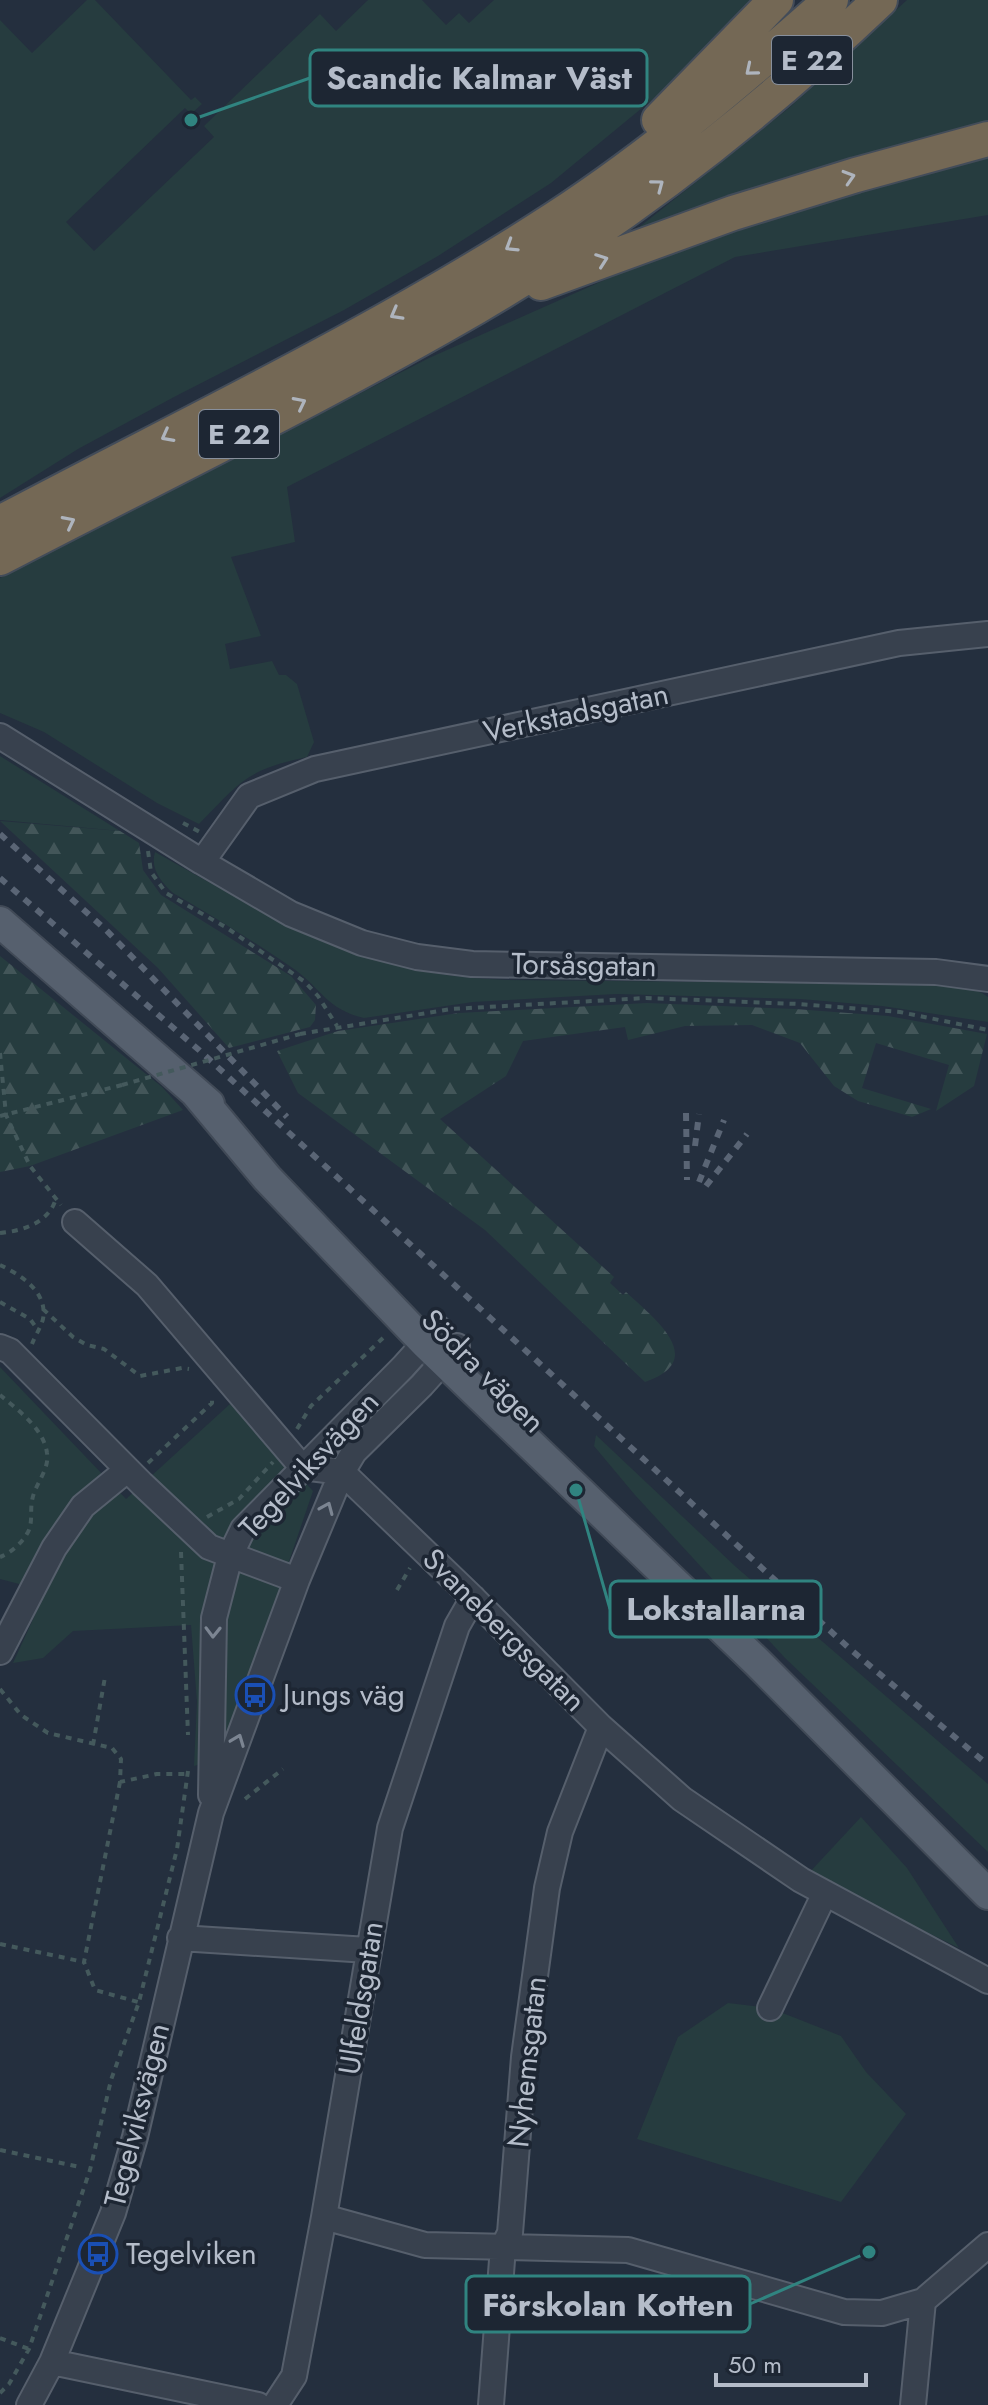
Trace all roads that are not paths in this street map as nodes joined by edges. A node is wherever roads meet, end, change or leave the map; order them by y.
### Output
1 (776, 0) edge
2 (831, 0) edge
3 (880, 0) edge
4 (988, 139) edge
5 (557, 217) junction
6 (477, 306) junction
7 (0, 523) edge
8 (0, 558) edge
9 (988, 634) edge
10 (0, 736) edge
11 (202, 862) junction
12 (0, 922) edge
13 (988, 979) edge
14 (75, 1222) road end
15 (441, 1345) junction
16 (0, 1347) edge
17 (137, 1467) junction
18 (302, 1467) junction
19 (342, 1472) junction
20 (230, 1556) junction
21 (297, 1580) junction
22 (473, 1598) junction
23 (11, 1603) edge
24 (0, 1652) edge
25 (601, 1727) junction
26 (211, 1813) junction
27 (910, 1813) junction
28 (988, 1882) edge
29 (825, 1893) junction
30 (988, 1894) edge
31 (180, 1938) junction
32 (368, 1950) junction
33 (988, 1981) edge
34 (770, 2008) dead end
35 (324, 2217) junction
36 (988, 2245) edge
37 (503, 2247) junction
38 (923, 2301) junction
39 (52, 2362) junction
40 (29, 2405) edge
41 (258, 2405) edge
42 (275, 2405) edge
43 (490, 2405) edge
44 (913, 2405) edge

1 - 5 highway
2 -> 5 highway, E 22
6 -> 3 highway, E 22
6 -> 4 highway
5 -> 7 highway, E 22
8 -> 6 highway, E 22
9 - 11 street, Verkstadsgatan
10 - 11 street, Torsåsgatan
11 - 13 street, Torsåsgatan
12 - 15 main road, Södra vägen
14 - 18 street
15 - 18 street, Tegelviksvägen
15 - 19 street, Tegelviksvägen
15 - 27 main road, Södra vägen
16 - 17 street
17 - 20 street
17 - 23 street
18 - 19 street
18 - 20 street, Tegelviksvägen
21 -> 19 street, Tegelviksvägen
19 - 22 street, Svanebergsgatan
20 - 21 street
20 -> 26 street, Tegelviksvägen
26 -> 21 street, Tegelviksvägen
22 - 25 street, Svanebergsgatan
22 - 32 street, Ulfeldsgatan
23 - 24 street
25 - 29 street, Svanebergsgatan
25 - 37 street, Nyhemsgatan
26 - 31 street, Tegelviksvägen
27 - 28 main road, Södra vägen
27 - 30 main road, Södra vägen
29 - 33 street, Svanebergsgatan
29 - 34 street
31 - 32 street
31 - 39 street, Tegelviksvägen
32 - 35 street, Ulfeldsgatan
35 - 37 street
35 - 42 street, Ulfeldsgatan
36 - 38 street
37 - 38 street
37 - 43 street, Nyhemsgatan
38 - 44 street
39 - 40 street, Tegelviksvägen
39 - 41 street

